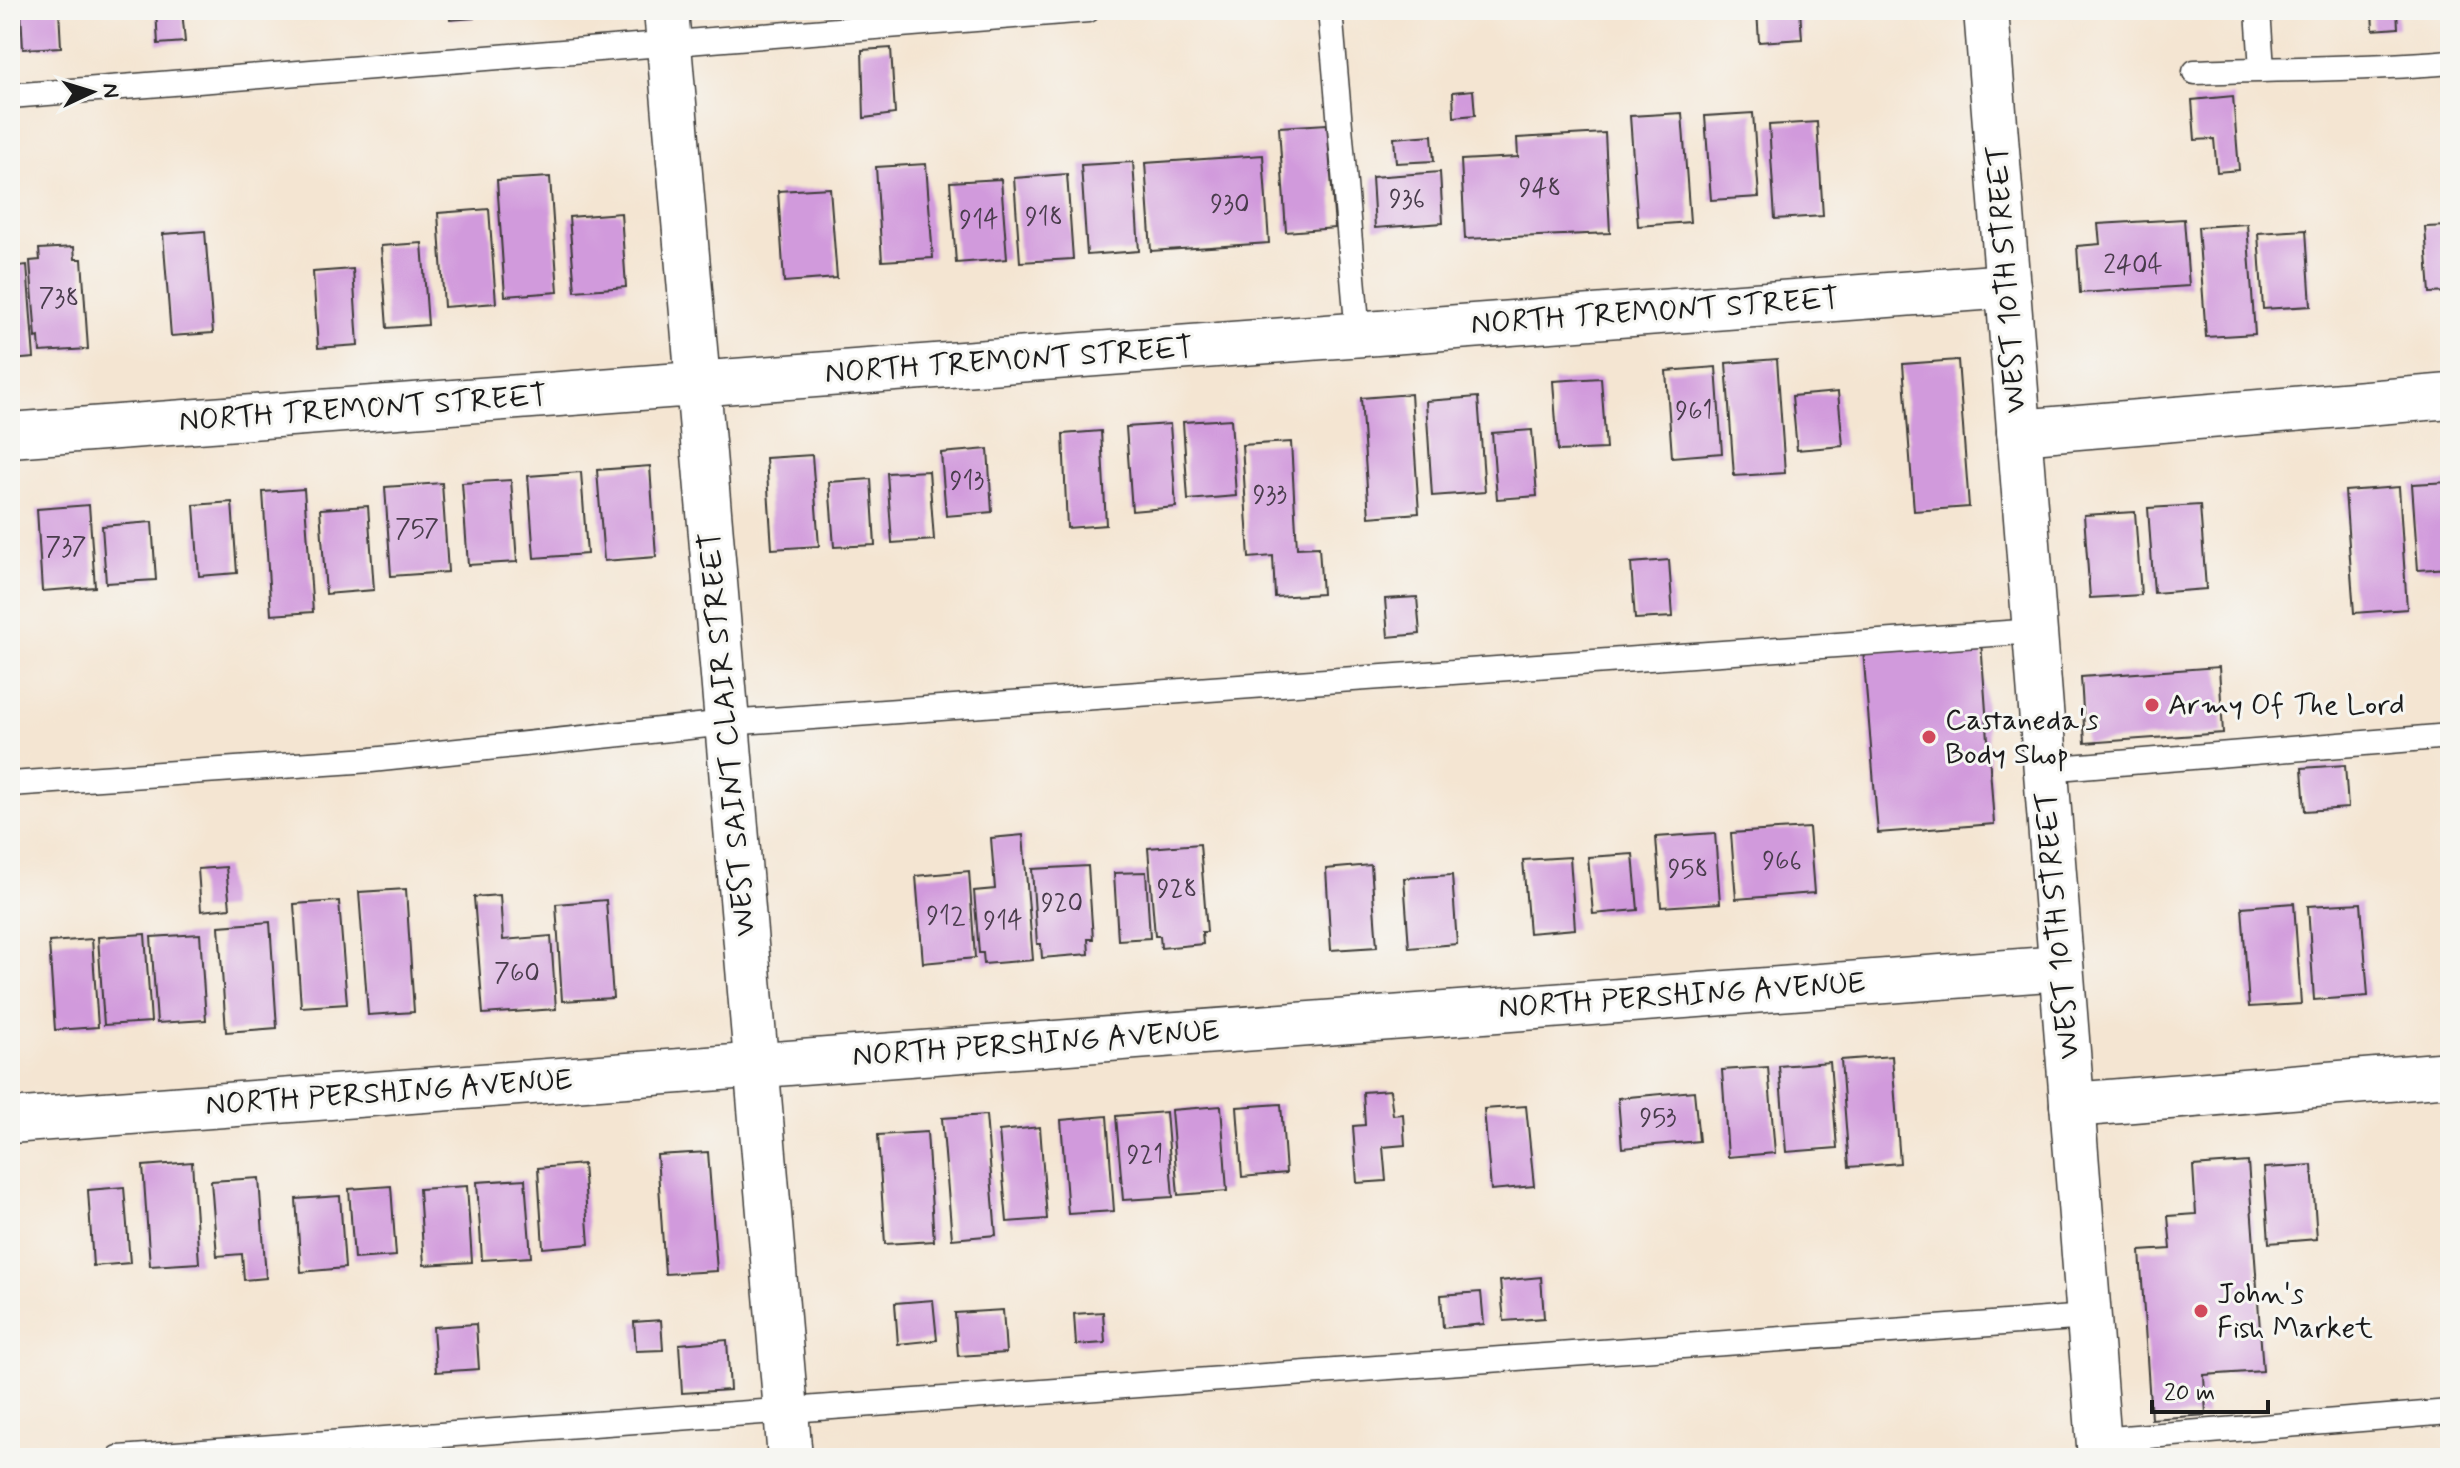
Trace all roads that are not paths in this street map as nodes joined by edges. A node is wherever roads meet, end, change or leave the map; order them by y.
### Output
1 (1088, 10) edge
2 (1330, 10) edge
3 (1986, 10) edge
4 (2258, 10) edge
5 (668, 26) edge
6 (2450, 62) edge
7 (2262, 69) junction
8 (2195, 72) dead end
9 (10, 96) edge
10 (2008, 286) junction
11 (1358, 335) junction
12 (698, 384) junction
13 (2450, 396) edge
14 (2019, 432) junction
15 (10, 435) edge
16 (2035, 631) junction
17 (727, 723) junction
18 (2450, 736) edge
19 (2045, 769) junction
20 (10, 784) edge
21 (2061, 968) junction
22 (756, 1065) junction
23 (2450, 1074) edge
24 (2072, 1105) junction
25 (10, 1121) edge
26 (2088, 1317) junction
27 (786, 1411) junction
28 (2450, 1412) edge
29 (2099, 1449) edge
30 (119, 1458) edge
31 (790, 1458) edge

1 - 5 lane
2 - 11 lane
3 - 10 street, WEST 10TH STREET
4 - 7 lane
5 - 9 lane
5 - 12 street, WEST SAINT CLAIR STREET
6 - 7 lane
7 - 8 lane
10 - 11 street, NORTH TREMONT STREET
10 - 14 street, WEST 10TH STREET
11 - 12 street, NORTH TREMONT STREET
12 - 15 street, NORTH TREMONT STREET
12 - 17 street, WEST SAINT CLAIR STREET
13 - 14 street
14 - 16 street, WEST 10TH STREET
16 - 17 lane
16 - 19 street, WEST 10TH STREET
17 - 20 lane
17 - 22 street, WEST SAINT CLAIR STREET
18 - 19 lane
19 - 21 street, WEST 10TH STREET
21 - 22 street, NORTH PERSHING AVENUE
21 - 24 street, WEST 10TH STREET
22 - 25 street, NORTH PERSHING AVENUE
22 - 27 street, WEST SAINT CLAIR STREET
23 - 24 street
24 - 26 street, WEST 10TH STREET
26 - 27 lane
26 - 29 street, WEST 10TH STREET
27 - 30 lane
27 - 31 street, WEST SAINT CLAIR STREET
28 - 29 lane

